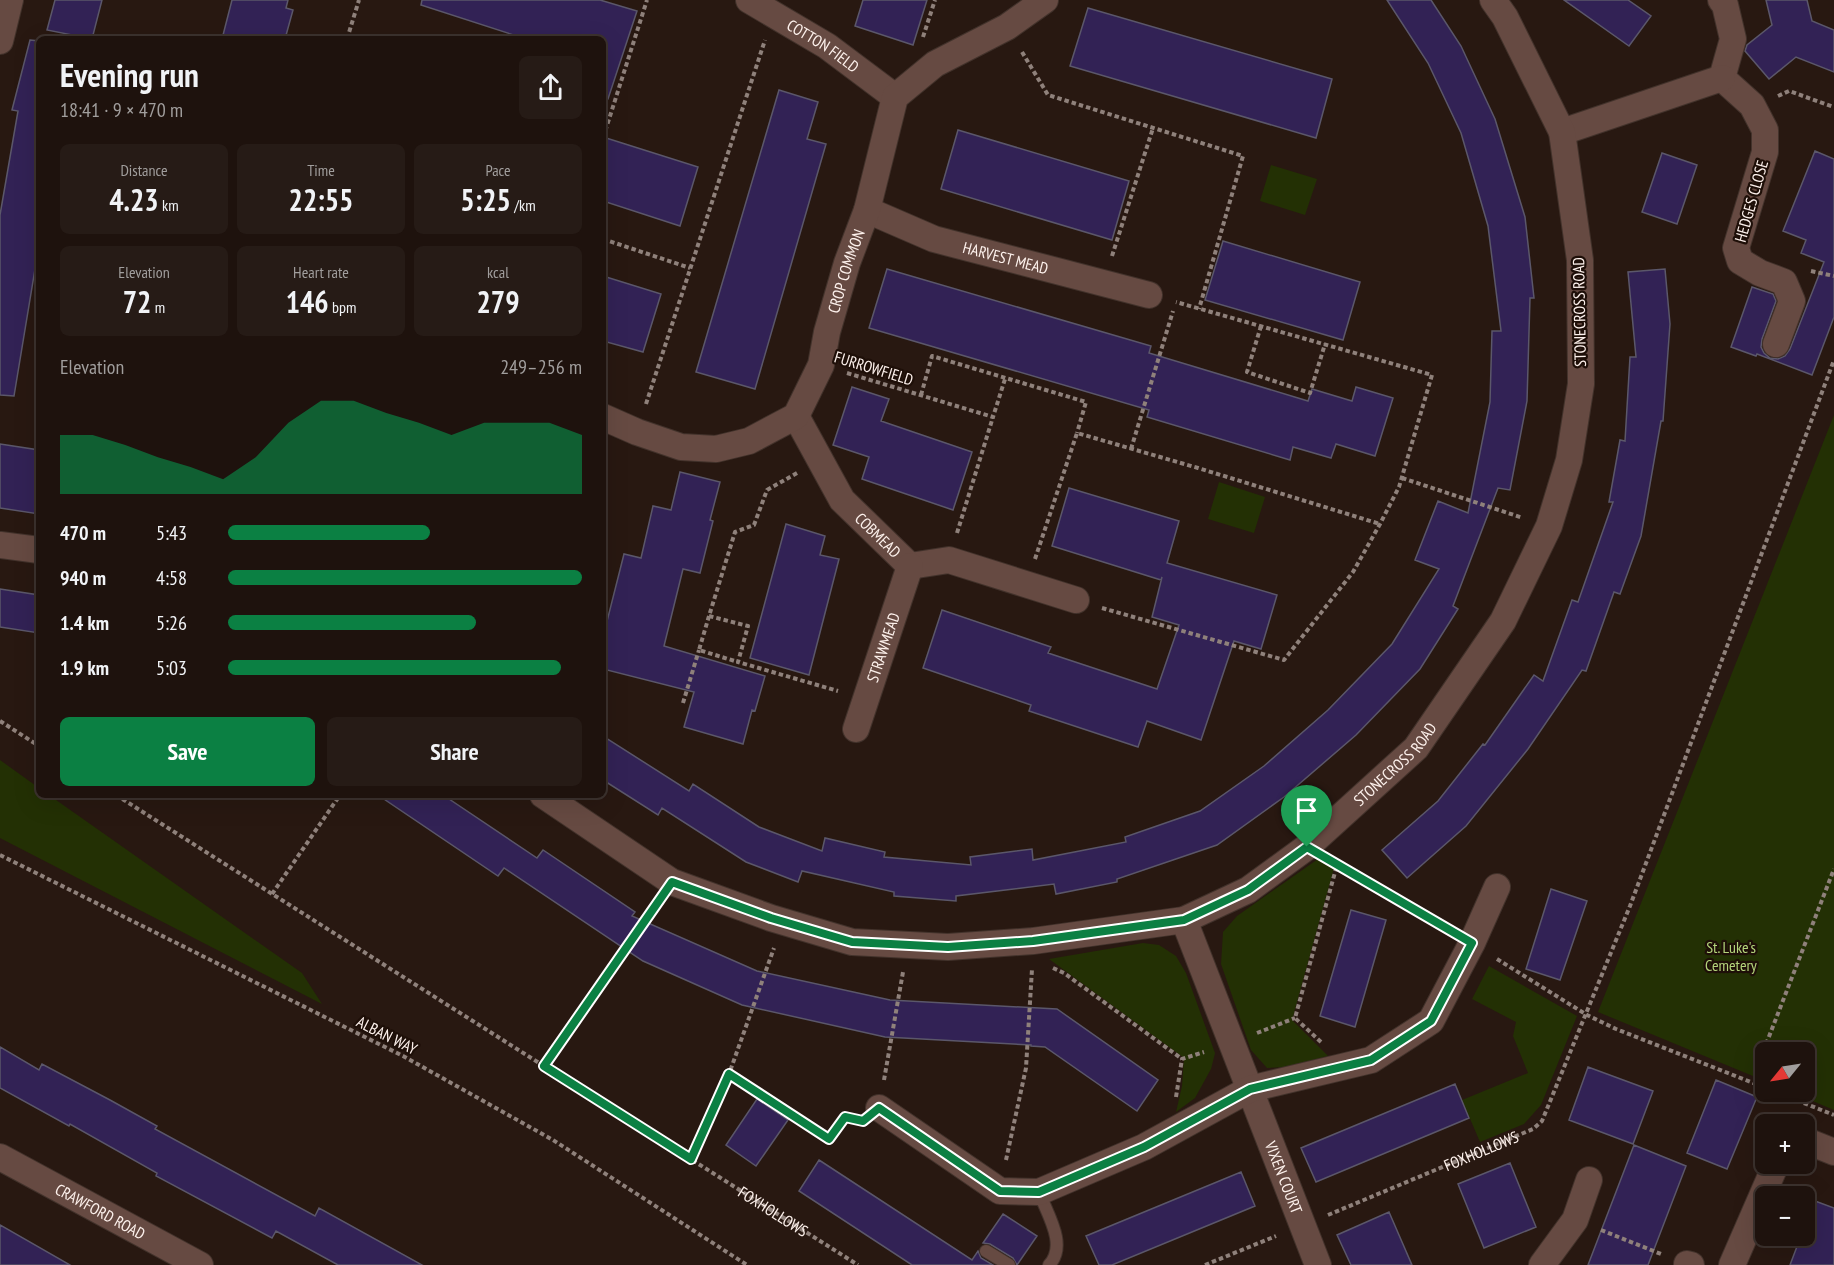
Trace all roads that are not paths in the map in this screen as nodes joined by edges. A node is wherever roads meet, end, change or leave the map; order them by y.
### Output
1 (10, 0) edge
2 (749, 0) edge
3 (1493, 0) edge
4 (1721, 0) edge
5 (1034, 3) edge
6 (0, 41) edge
7 (1722, 78) junction
8 (895, 97) junction
9 (1562, 132) junction
10 (867, 210) junction
11 (1149, 295) road end
12 (1776, 344) dead end
13 (796, 416) junction
14 (606, 418) edge
15 (0, 545) edge
16 (36, 550) edge
17 (910, 566) junction
18 (1076, 600) road end
19 (856, 729) dead end
20 (547, 798) edge
21 (1497, 887) dead end
22 (1184, 920) junction
23 (1250, 1089) junction
24 (879, 1108) road end
25 (1815, 1144) edge
26 (1834, 1152) edge
27 (0, 1156) edge
28 (1772, 1174) edge
29 (1589, 1180) dead end
30 (1039, 1192) junction
31 (986, 1251) dead end
32 (200, 1265) edge
33 (1009, 1265) edge
34 (1048, 1265) edge
35 (1318, 1265) edge
36 (1542, 1265) edge
37 (1732, 1265) edge

1 - 6 street
2 - 8 street, COTTON FIELD
3 - 9 street, STONECROSS ROAD
4 - 7 street
5 - 8 street
7 - 9 street
7 - 12 street, HEDGES CLOSE
8 - 10 street, CROP COMMON
9 - 22 street, STONECROSS ROAD
10 - 11 street, HARVEST MEAD
10 - 13 street, CROP COMMON
13 - 14 street
13 - 17 street, COBMEAD
15 - 16 street
17 - 18 street, COBMEAD
17 - 19 street, STRAWMEAD
20 - 22 street, STONECROSS ROAD
21 - 23 street
22 - 23 street
23 - 30 street
23 - 35 street, VIXEN COURT
24 - 30 street
25 - 26 street
27 - 32 street, CRAWFORD ROAD
28 - 37 street
29 - 36 street
30 - 34 lane
31 - 33 lane

